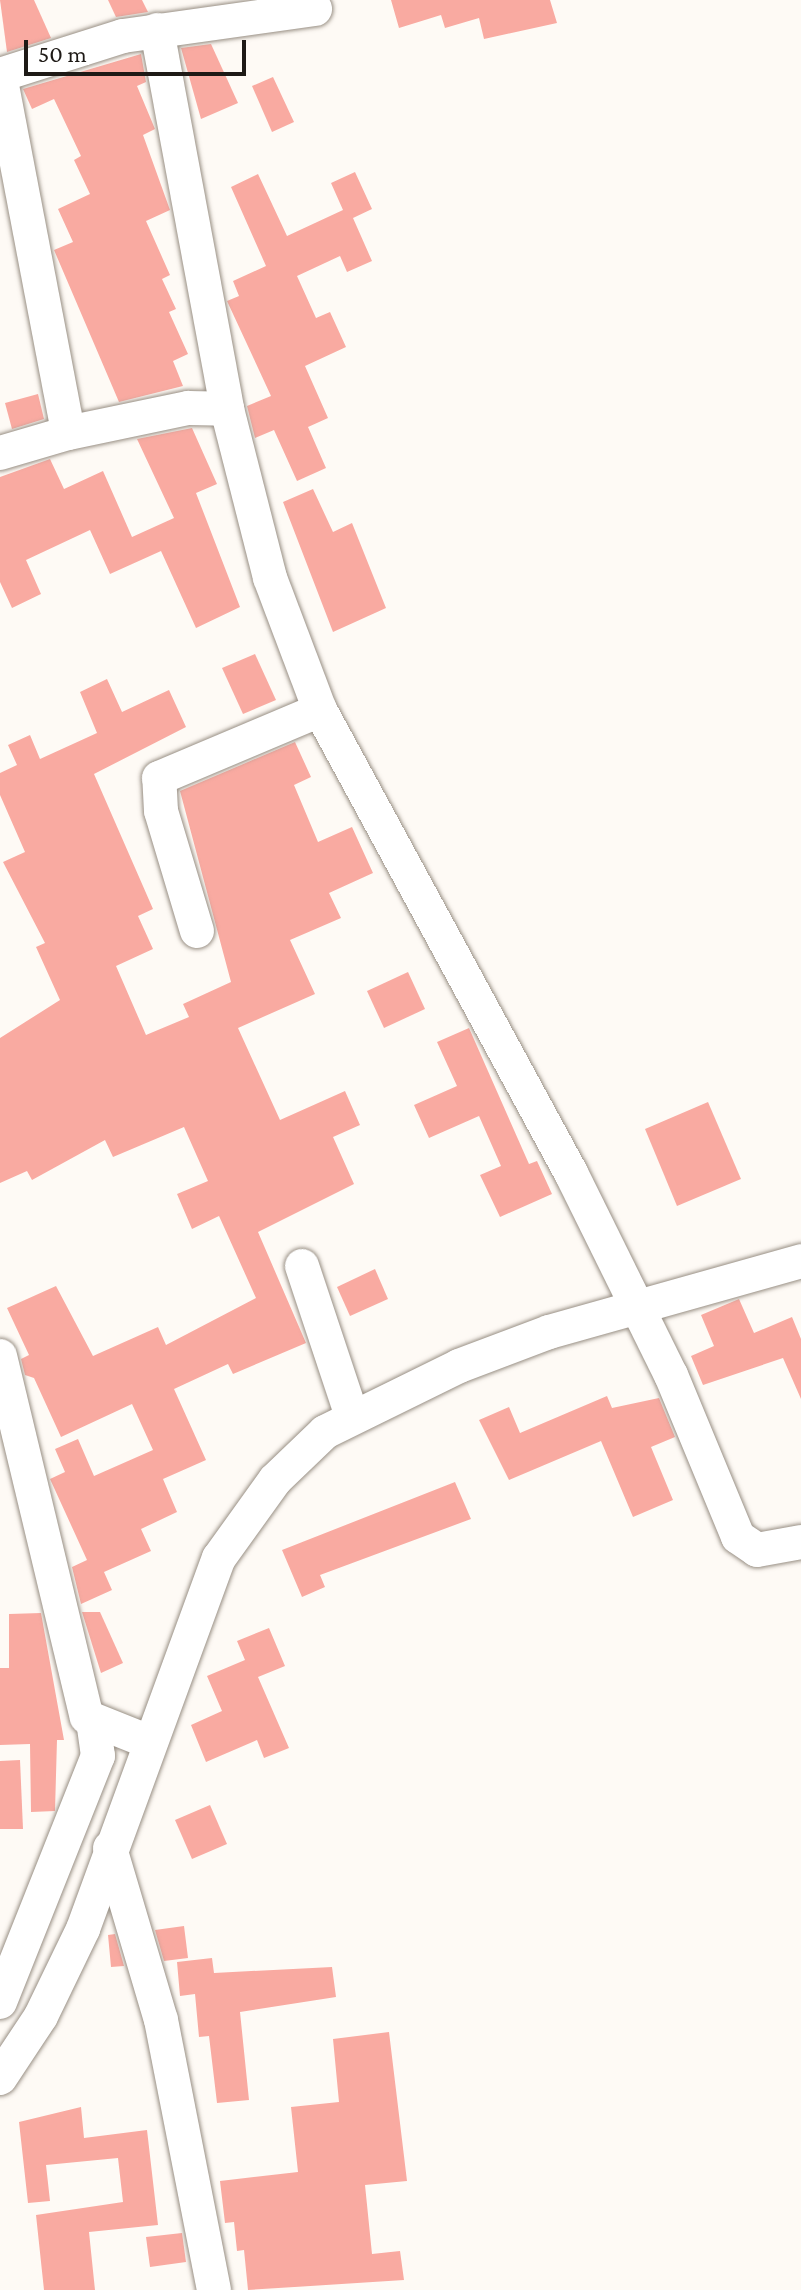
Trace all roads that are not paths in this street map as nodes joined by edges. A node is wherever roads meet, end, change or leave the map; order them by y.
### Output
1 (315, 9) dead end
2 (157, 30) junction
3 (0, 75) edge
4 (227, 409) junction
5 (68, 433) junction
6 (0, 453) edge
7 (320, 710) junction
8 (197, 931) dead end
9 (801, 1261) edge
10 (302, 1266) dead end
11 (628, 1288) junction
12 (0, 1356) edge
13 (350, 1412) junction
14 (801, 1542) edge
15 (124, 1734) junction
16 (110, 1848) junction
17 (0, 2002) edge
18 (0, 2078) edge
19 (214, 2290) edge

1 - 2 street
2 - 3 street
2 - 4 street
3 - 5 street
4 - 5 street
4 - 7 street
5 - 6 street
7 - 8 street
7 - 11 street
9 - 11 street
10 - 13 street
11 - 13 street
11 - 14 street
12 - 15 street
13 - 15 street
15 - 16 street
15 - 17 street
16 - 18 street
16 - 19 street

